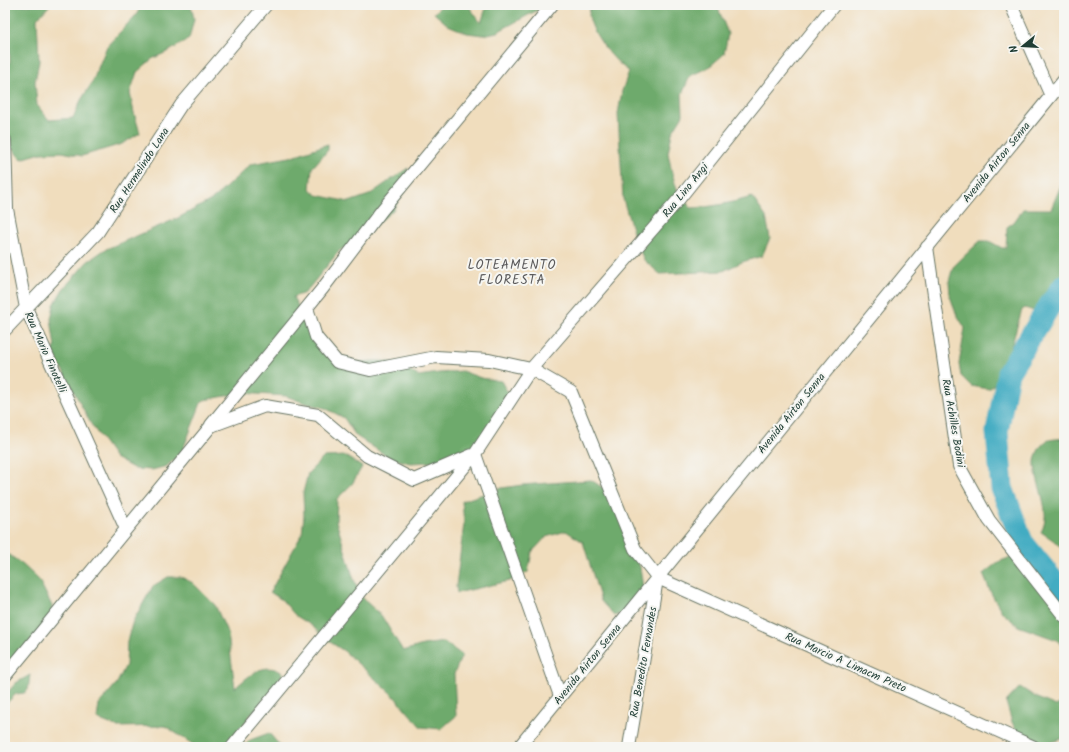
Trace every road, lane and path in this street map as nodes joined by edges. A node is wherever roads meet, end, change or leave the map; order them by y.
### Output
1 (266, 5) edge
2 (552, 5) edge
3 (834, 5) edge
4 (1011, 5) edge
5 (1064, 80) edge
6 (1051, 96) junction
7 (5, 140) edge
8 (927, 247) junction
9 (26, 308) junction
10 (307, 308) junction
11 (5, 330) edge
12 (531, 369) junction
13 (210, 426) junction
14 (475, 454) junction
15 (126, 528) junction
16 (658, 578) junction
17 (1064, 616) edge
18 (5, 676) edge
19 (560, 696) junction
20 (232, 747) edge
21 (519, 747) edge
22 (629, 747) edge
23 (1034, 747) edge

1 - 9 street, Rua Hermelindo Lana
2 - 10 street
3 - 12 street, Rua Lino Angi
4 - 6 street
5 - 6 street, Avenida Airton Senna
6 - 8 street, Avenida Airton Senna
7 - 9 street, Rua Mario Finotelli
8 - 16 street, Avenida Airton Senna
8 - 17 street, Rua Achilles Bodini
9 - 11 street, Rua Hermelindo Lana
9 - 15 street, Rua Mario Finotelli
10 - 12 street
10 - 13 street
12 - 14 street, Rua Lino Angi
12 - 16 street
13 - 14 street
13 - 15 street
14 - 19 street
14 - 20 street, Rua Lino Angi
15 - 18 street
16 - 19 street, Avenida Airton Senna
16 - 22 street, Rua Benedito Fernandes
16 - 23 street, Rua Marcio A Limacm Preto
19 - 21 street, Avenida Airton Senna

